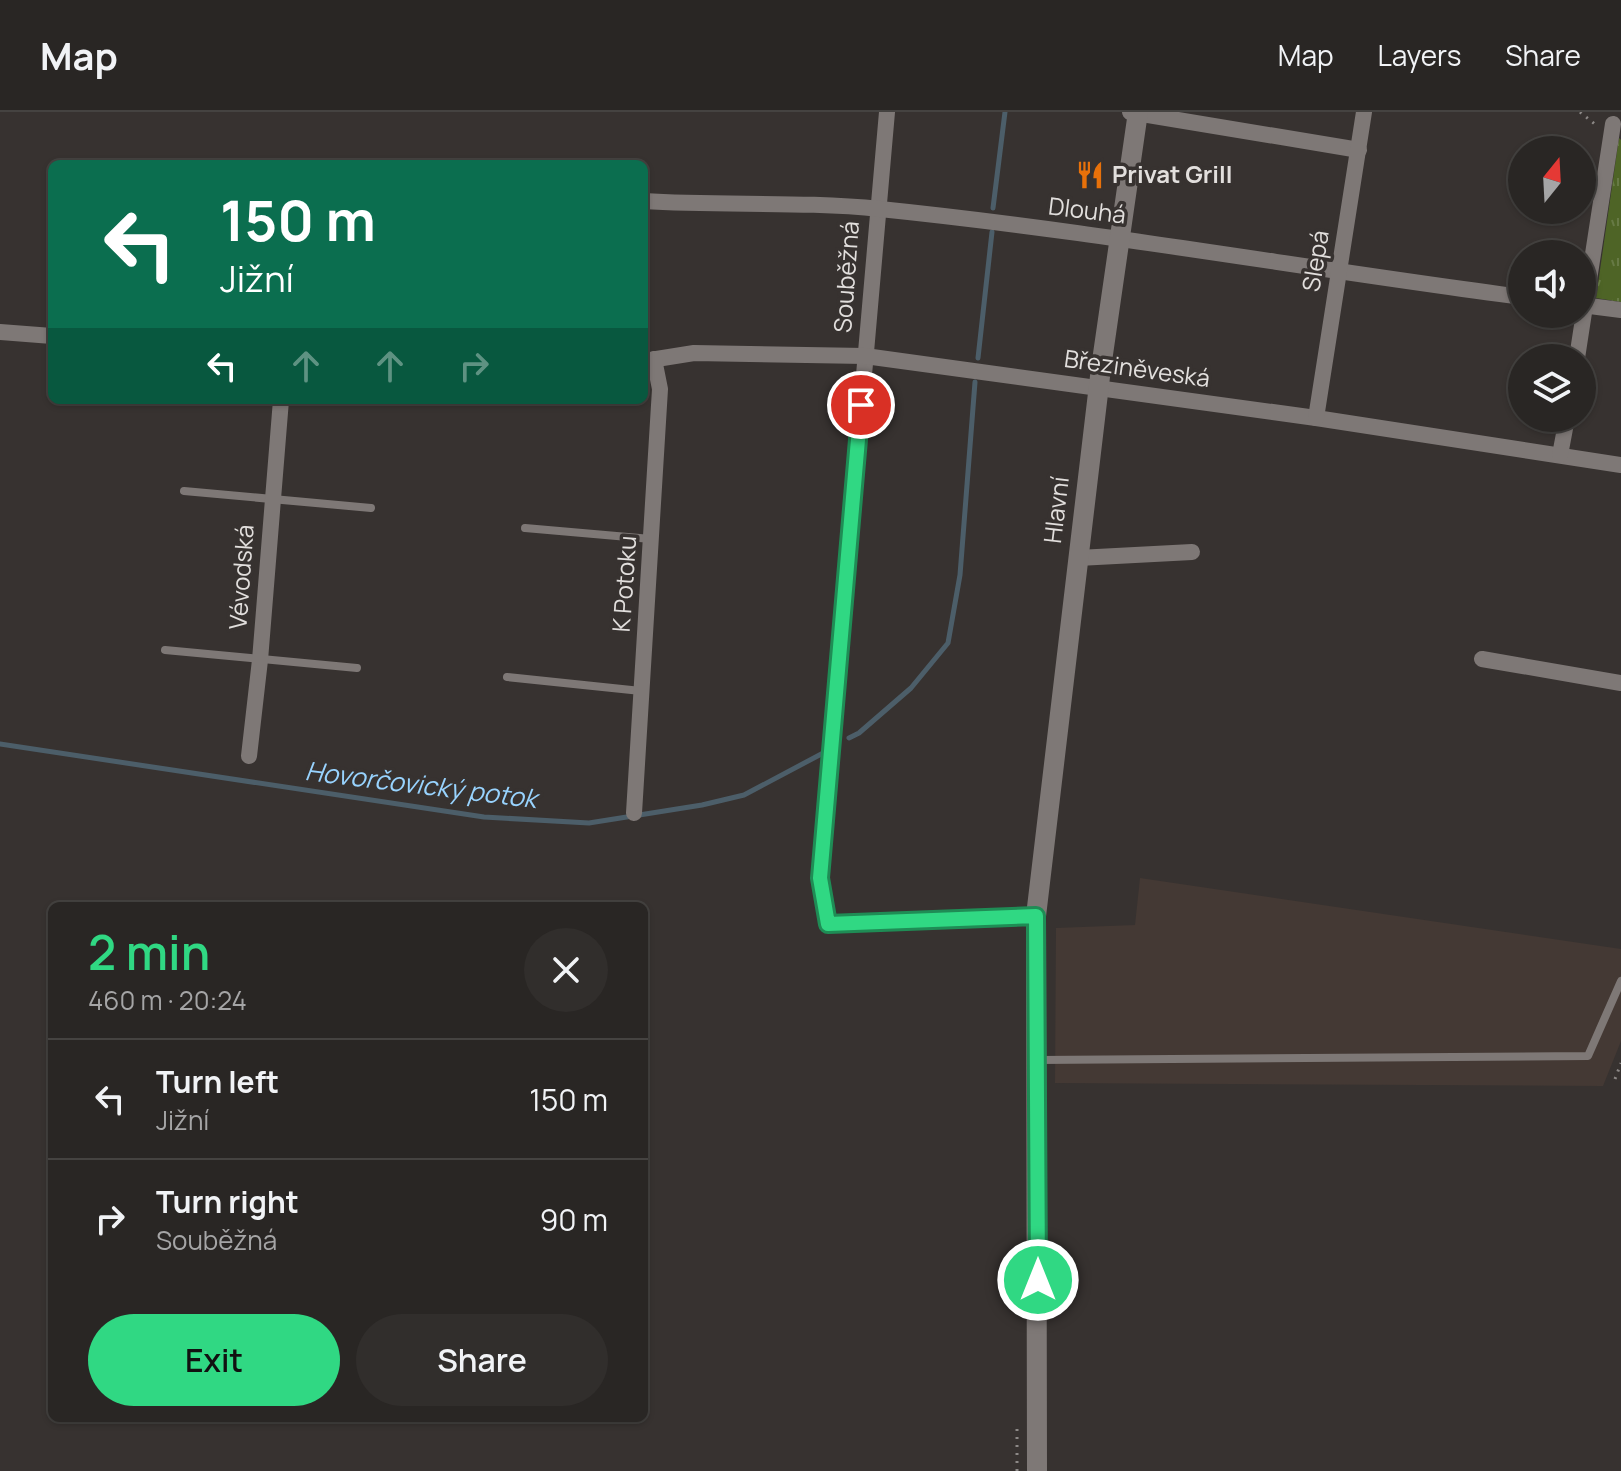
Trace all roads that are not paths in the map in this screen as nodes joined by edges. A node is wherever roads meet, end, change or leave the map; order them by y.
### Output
1 (887, 112) edge
2 (1364, 112) edge
3 (1599, 112) edge
4 (1135, 113) edge
5 (1617, 127) edge
6 (1359, 150) junction
7 (648, 201) edge
8 (876, 209) junction
9 (1118, 238) junction
10 (1596, 240) edge
11 (1339, 273) junction
12 (1508, 295) edge
13 (1596, 307) edge
14 (1621, 310) edge
15 (0, 332) edge
16 (48, 336) edge
17 (865, 356) junction
18 (649, 360) edge
19 (1099, 388) junction
20 (281, 404) edge
21 (1316, 418) junction
22 (1564, 432) edge
23 (1560, 455) junction
24 (1621, 465) edge
25 (184, 491) dead end
26 (272, 501) junction
27 (371, 508) dead end
28 (525, 528) dead end
29 (652, 539) junction
30 (1192, 552) dead end
31 (1078, 558) junction
32 (165, 650) dead end
33 (1482, 659) dead end
34 (260, 660) junction
35 (357, 668) dead end
36 (507, 677) dead end
37 (1621, 683) edge
38 (642, 692) junction
39 (249, 756) dead end
40 (634, 813) dead end
41 (1036, 916) junction
42 (1621, 981) edge
43 (1037, 1060) junction
44 (1037, 1471) edge

1 - 8 street, Souběžná
2 - 6 street, Slepá
3 - 5 street
4 - 6 street
4 - 9 street, Hlavní
5 - 10 street
6 - 11 street, Slepá
7 - 8 street, Dlouhá
8 - 9 street, Dlouhá
8 - 17 street, Souběžná
9 - 11 street, Dlouhá
9 - 19 street, Hlavní
11 - 12 street, Dlouhá
11 - 21 street, Slepá
13 - 14 street
15 - 16 street
17 - 18 street, Březiněveská
17 - 19 street, Březiněveská
17 - 41 street, Souběžná
18 - 29 street, K Potoku
19 - 21 street, Březiněveská
19 - 31 street, Hlavní
20 - 26 street, Vévodská
21 - 23 street, Březiněveská
22 - 23 street
23 - 24 street, Březiněveská
25 - 26 lane
26 - 27 lane
26 - 34 street, Vévodská
28 - 29 lane
29 - 38 street, K Potoku
30 - 31 street
31 - 41 street, Hlavní
32 - 34 lane
33 - 37 street
34 - 35 lane
34 - 39 street, Vévodská
36 - 38 lane
38 - 40 street, K Potoku
41 - 43 street, Hlavní
42 - 43 lane
43 - 44 street, Hlavní

